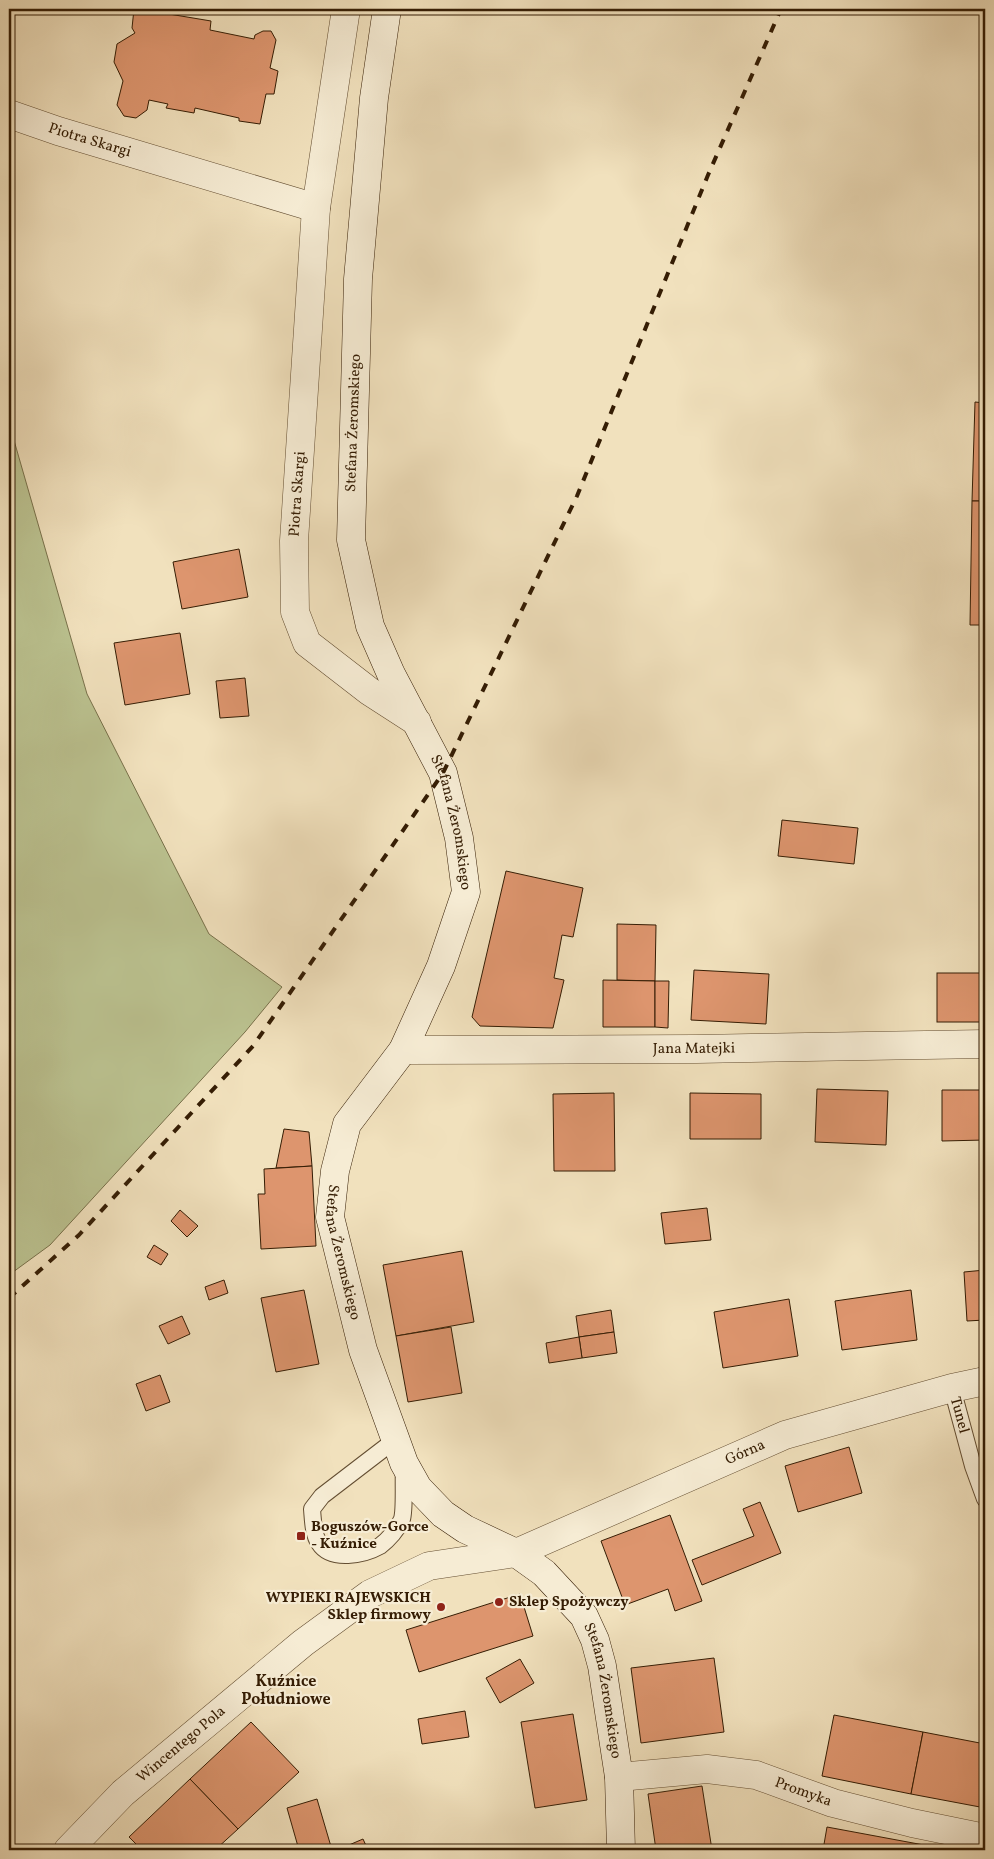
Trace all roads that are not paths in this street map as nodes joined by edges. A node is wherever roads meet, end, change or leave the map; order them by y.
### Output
1 (346, 9) edge
2 (387, 9) edge
3 (9, 114) edge
4 (316, 208) junction
5 (417, 722) junction
6 (985, 1044) edge
7 (403, 1050) junction
8 (985, 1381) edge
9 (952, 1388) junction
10 (399, 1451) junction
11 (985, 1499) edge
12 (516, 1553) junction
13 (619, 1777) junction
14 (985, 1838) edge
15 (68, 1850) edge
16 (621, 1850) edge

1 - 4 street, Piotra Skargi
2 - 5 street, Stefana Żeromskiego
3 - 4 street, Piotra Skargi
4 - 5 street, Piotra Skargi
5 - 7 street, Stefana Żeromskiego
6 - 7 street, Jana Matejki
7 - 10 street, Stefana Żeromskiego
8 - 9 street, Górna
9 - 11 lane, Tunel
9 - 12 street, Górna
10 - 10 lane
10 - 12 street, Stefana Żeromskiego
12 - 13 street, Stefana Żeromskiego
12 - 15 street, Wincentego Pola
13 - 14 street, Promyka
13 - 16 street, Stefana Żeromskiego

